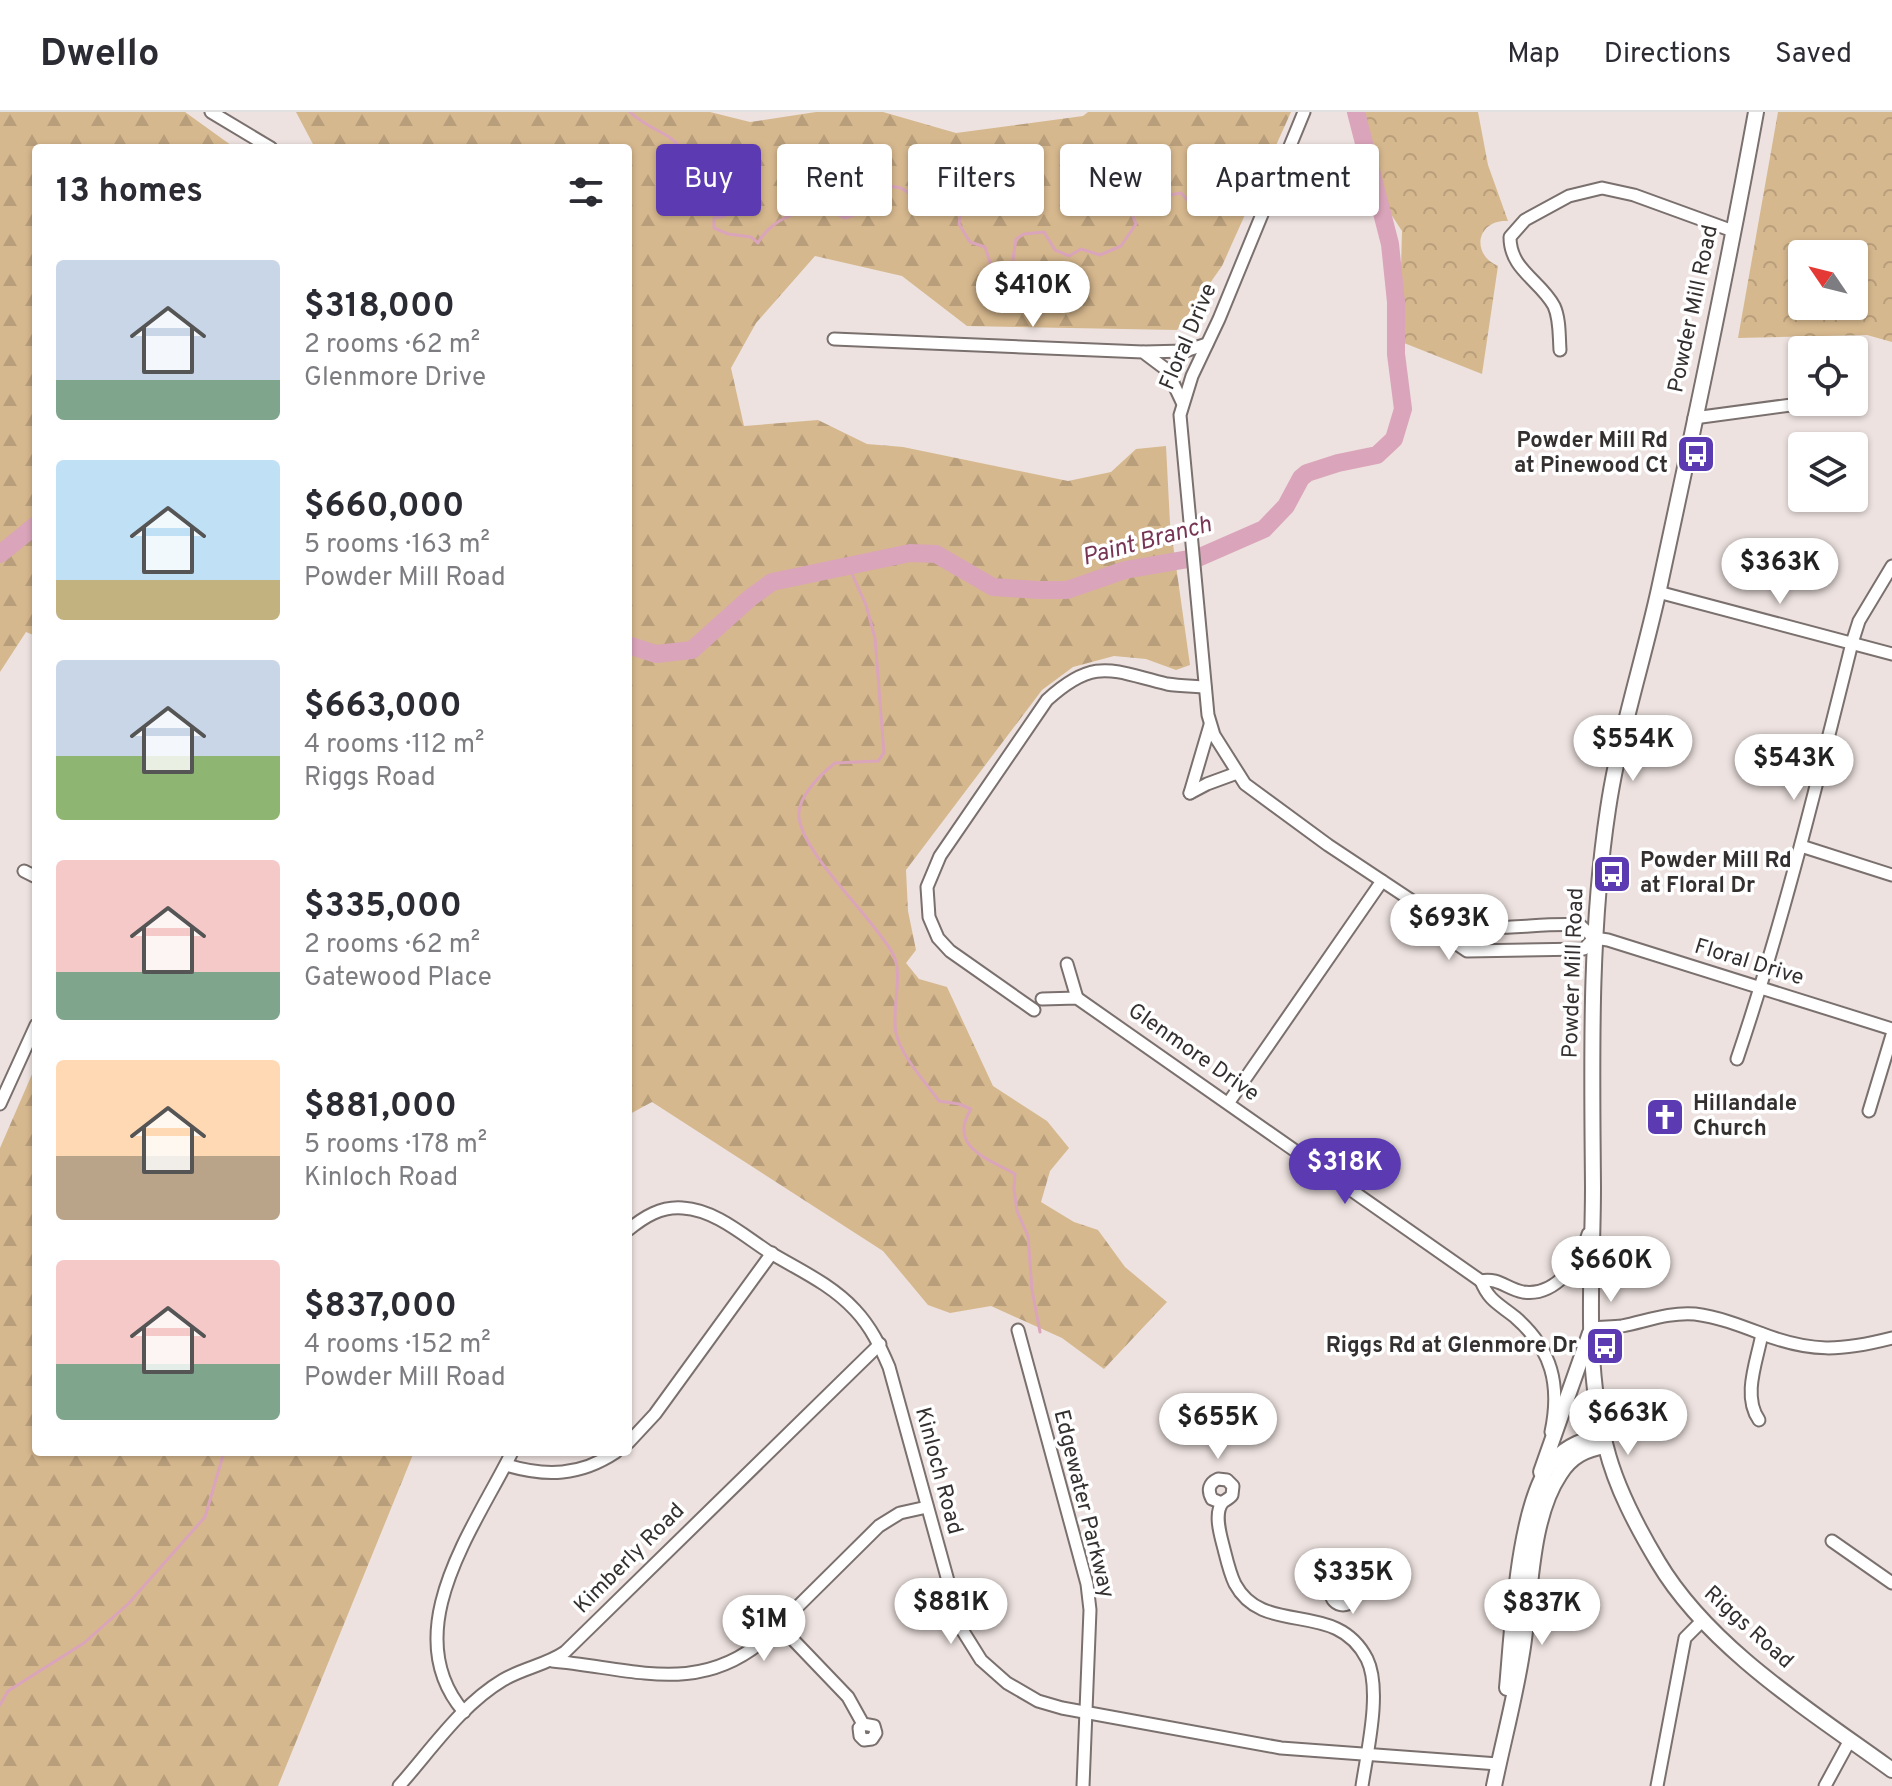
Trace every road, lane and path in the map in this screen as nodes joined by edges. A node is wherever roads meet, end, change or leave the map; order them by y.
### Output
1 (211, 112) edge
2 (1304, 112) edge
3 (1756, 112) edge
4 (264, 144) edge
5 (1733, 231) junction
6 (834, 339) dead end
7 (1207, 344) junction
8 (1560, 350) dead end
9 (1143, 352) junction
10 (1182, 402) junction
11 (1788, 405) edge
12 (1694, 418) junction
13 (1892, 566) edge
14 (1658, 592) junction
15 (1852, 643) junction
16 (1892, 654) edge
17 (1205, 687) junction
18 (1210, 724) junction
19 (1237, 773) junction
20 (1801, 846) junction
21 (24, 871) dead end
22 (32, 875) edge
23 (1892, 875) edge
24 (1382, 881) junction
25 (1421, 907) junction
26 (1594, 938) junction
27 (1067, 964) dead end
28 (1761, 988) junction
29 (1077, 998) junction
30 (1042, 999) dead end
31 (1034, 1010) dead end
32 (1892, 1029) edge
33 (32, 1034) edge
34 (1892, 1035) edge
35 (1737, 1059) dead end
36 (1229, 1102) junction
37 (0, 1104) edge
38 (1869, 1111) dead end
39 (1593, 1214) junction
40 (632, 1227) edge
41 (772, 1253) junction
42 (1481, 1281) junction
43 (1592, 1328) junction
44 (1018, 1330) dead end
45 (1762, 1334) junction
46 (1892, 1338) edge
47 (880, 1344) junction
48 (1759, 1420) dead end
49 (632, 1439) edge
50 (1604, 1440) junction
51 (510, 1456) edge
52 (608, 1456) edge
53 (1545, 1457) junction
54 (506, 1465) junction
55 (1222, 1503) dead end
56 (927, 1507) junction
57 (1530, 1515) junction
58 (1832, 1541) dead end
59 (1892, 1583) edge
60 (1341, 1605) dead end
61 (1702, 1621) junction
62 (1330, 1624) junction
63 (779, 1625) junction
64 (552, 1661) junction
65 (464, 1712) junction
66 (1087, 1713) junction
67 (863, 1724) dead end
68 (1850, 1740) junction
69 (1366, 1756) junction
70 (1498, 1764) junction
71 (1892, 1770) edge
72 (399, 1786) edge
73 (1083, 1786) edge
74 (1362, 1786) edge
75 (1494, 1786) edge
76 (1657, 1786) edge
77 (1825, 1786) edge

1 - 4 street
2 - 7 street, Floral Drive
3 - 5 main road, Powder Mill Road
5 - 8 street
5 - 12 main road, Powder Mill Road
6 - 9 street
7 - 9 street
7 - 10 street, Floral Drive
9 - 10 street
10 - 17 street, Floral Drive
11 - 12 street
12 - 14 main road, Powder Mill Road
13 - 15 street
14 - 15 street
14 - 26 main road, Powder Mill Road
15 - 16 street
15 - 20 street
17 - 18 street, Floral Drive
17 - 31 street
18 - 19 street, Floral Drive
18 - 19 street
19 - 24 street, Floral Drive
20 - 23 street
20 - 28 street
21 - 22 street
24 - 25 street, Floral Drive
24 - 36 street
25 - 26 street, Floral Drive
25 - 26 street, Floral Drive
26 - 28 street, Floral Drive
26 - 39 main road, Powder Mill Road
27 - 29 street
28 - 32 street, Floral Drive
28 - 35 street
29 - 30 street
29 - 36 street, Glenmore Drive
33 - 37 street
34 - 38 street
36 - 42 street, Glenmore Drive
39 - 42 street
39 - 43 main road, Powder Mill Road
40 - 41 street, Kinloch Road
41 - 47 street, Kinloch Road
41 - 49 street
42 - 53 street
43 - 45 street
43 - 50 main road, Powder Mill Road
43 - 53 main road
44 - 66 street, Edgewater Parkway
45 - 46 street
45 - 48 street
47 - 56 street, Kinloch Road
47 - 64 street, Kimberly Road
50 - 57 main road
50 - 61 main road, Riggs Road
50 - 70 main road
51 - 54 street
52 - 54 street
53 - 57 main road
54 - 65 street
55 - 62 street
56 - 63 street
56 - 66 street, Kinloch Road
57 - 70 main road
58 - 59 street
60 - 62 street
61 - 68 main road, Riggs Road
61 - 76 street
62 - 69 street
63 - 64 street
63 - 67 street
64 - 65 street, Kimberly Road
65 - 72 street, Kimberly Road
66 - 69 street, Kinloch Road
66 - 73 street, Edgewater Parkway
68 - 71 main road, Riggs Road
68 - 77 street
69 - 70 street, Kinloch Road
69 - 74 street
70 - 75 main road

